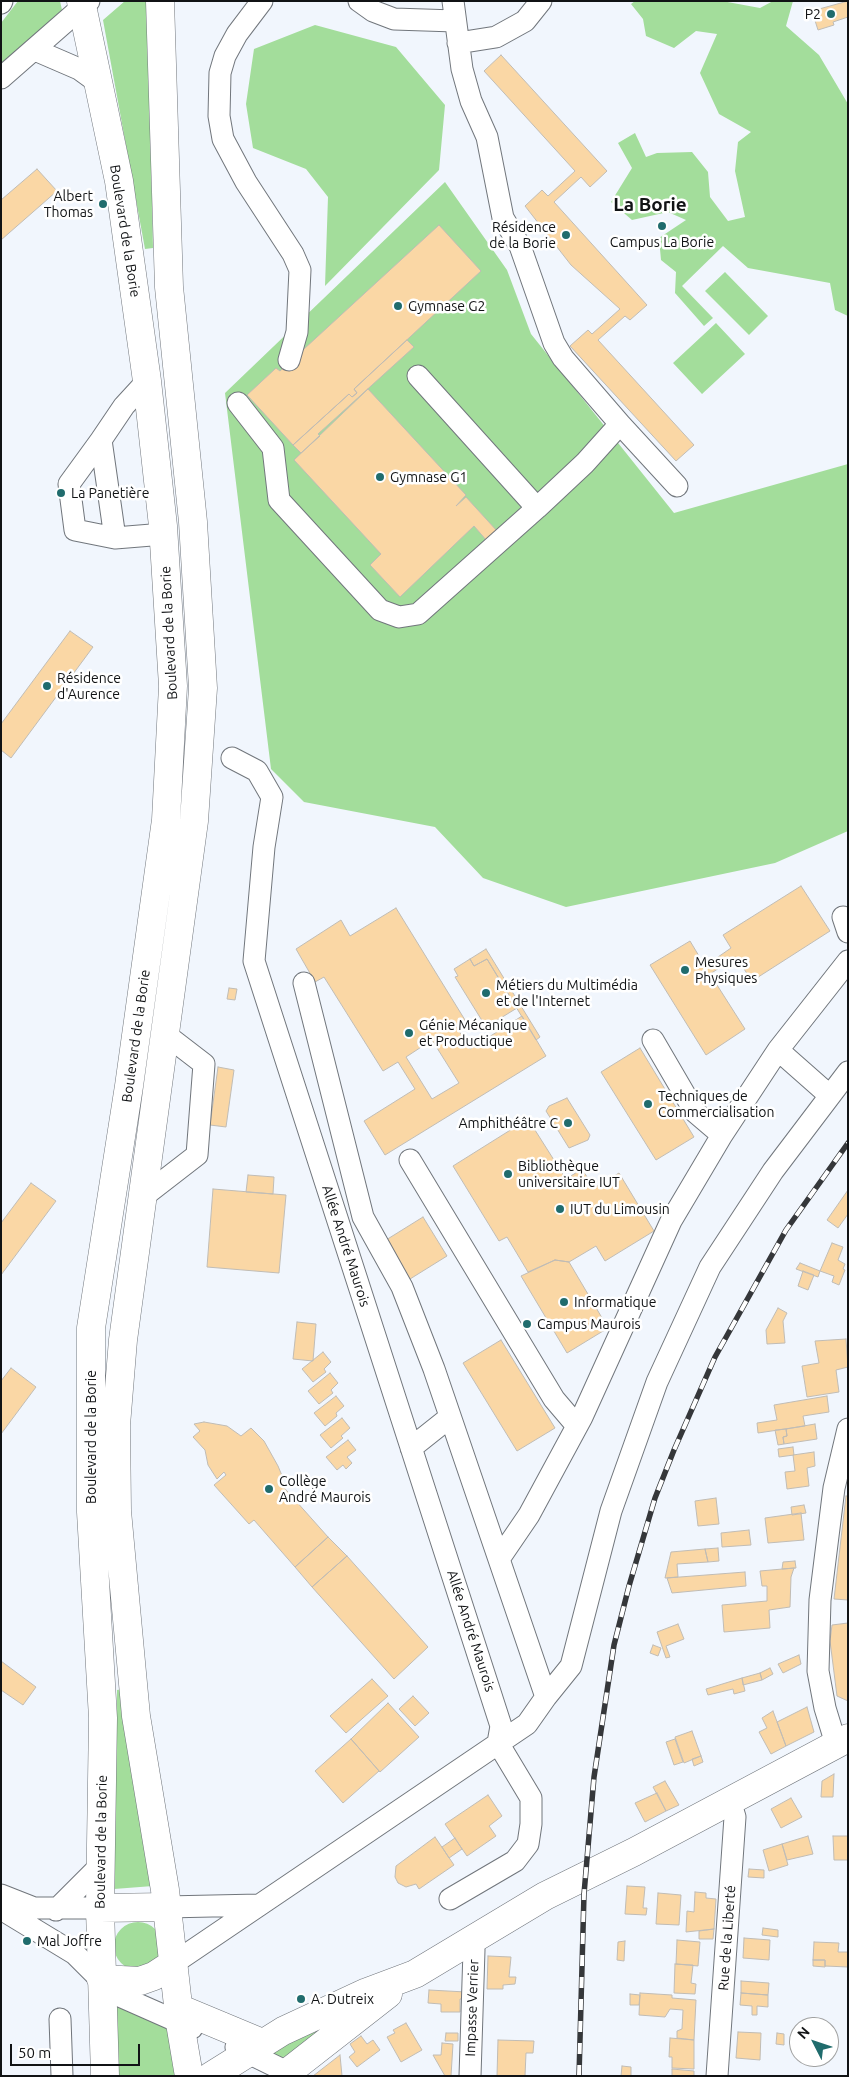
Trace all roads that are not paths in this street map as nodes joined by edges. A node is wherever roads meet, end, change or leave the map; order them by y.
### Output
1 (160, 1) edge
2 (262, 1) edge
3 (359, 1) edge
4 (541, 1) edge
5 (84, 4) edge
6 (454, 11) edge
7 (458, 43) junction
8 (35, 50) junction
9 (1, 78) edge
10 (97, 82) junction
11 (288, 360) dead end
12 (418, 376) dead end
13 (147, 381) junction
14 (238, 403) dead end
15 (620, 424) junction
16 (101, 440) junction
17 (677, 486) dead end
18 (537, 508) junction
19 (164, 534) junction
20 (115, 538) junction
21 (232, 758) dead end
22 (848, 961) edge
23 (304, 983) dead end
24 (165, 1034) junction
25 (653, 1040) dead end
26 (778, 1050) junction
27 (848, 1072) edge
28 (829, 1095) junction
29 (722, 1135) junction
30 (410, 1160) dead end
31 (144, 1196) junction
32 (450, 1417) junction
33 (577, 1426) junction
34 (848, 1428) edge
35 (411, 1448) junction
36 (499, 1559) junction
37 (546, 1697) junction
38 (842, 1741) edge
39 (498, 1744) junction
40 (730, 1801) junction
41 (101, 1865) junction
42 (1, 1895) edge
43 (450, 1899) dead end
44 (259, 1905) junction
45 (166, 1907) junction
46 (100, 1908) junction
47 (1, 1909) edge
48 (56, 1910) junction
49 (471, 1942) junction
50 (174, 1963) junction
51 (415, 1974) junction
52 (101, 1979) junction
53 (179, 2015) junction
54 (60, 2019) dead end
55 (254, 2047) junction
56 (285, 2074) edge
57 (62, 2076) edge
58 (105, 2076) edge
59 (189, 2076) edge
60 (211, 2076) edge
61 (470, 2076) edge
62 (717, 2076) edge

1 - 24 main road, Boulevard de la Borie
2 - 11 street
3 - 6 street
4 - 7 street
5 - 8 street
5 - 10 main road, Boulevard de la Borie
6 - 7 street
7 - 15 street
8 - 9 street
8 - 10 street
10 - 13 main road, Boulevard de la Borie
12 - 18 street
13 - 16 street
13 - 19 main road, Boulevard de la Borie
14 - 18 street
15 - 17 street
15 - 18 street
16 - 20 street
16 - 20 street
19 - 20 street
19 - 41 main road, Boulevard de la Borie
21 - 35 street, Allée André Maurois
22 - 26 street
23 - 32 street, Allée André Maurois
24 - 31 main road, Boulevard de la Borie
24 - 31 street
25 - 29 street
26 - 28 street
26 - 29 street
27 - 28 street
28 - 37 street
29 - 33 street
30 - 33 street
31 - 45 main road, Boulevard de la Borie
32 - 35 street
32 - 36 street, Allée André Maurois
33 - 36 street
34 - 38 street
35 - 39 street, Allée André Maurois
36 - 37 street, Allée André Maurois
37 - 39 street
38 - 40 main road
39 - 43 street
39 - 44 street
40 - 49 main road
40 - 62 street, Rue de la Liberté
41 - 46 main road, Boulevard de la Borie
41 - 48 street
42 - 48 street
44 - 45 street
44 - 50 street
45 - 46 main road
45 - 50 main road, Boulevard de la Borie
46 - 48 street
46 - 52 main road, Boulevard de la Borie
47 - 52 street
49 - 51 main road
49 - 61 street, Impasse Verrier
50 - 52 main road
50 - 53 main road, Boulevard de la Borie
51 - 55 main road
51 - 56 main road
52 - 53 street
52 - 58 main road, Boulevard de la Borie
53 - 55 main road
53 - 59 main road, Boulevard de la Borie
54 - 57 street
55 - 56 street
55 - 60 main road

